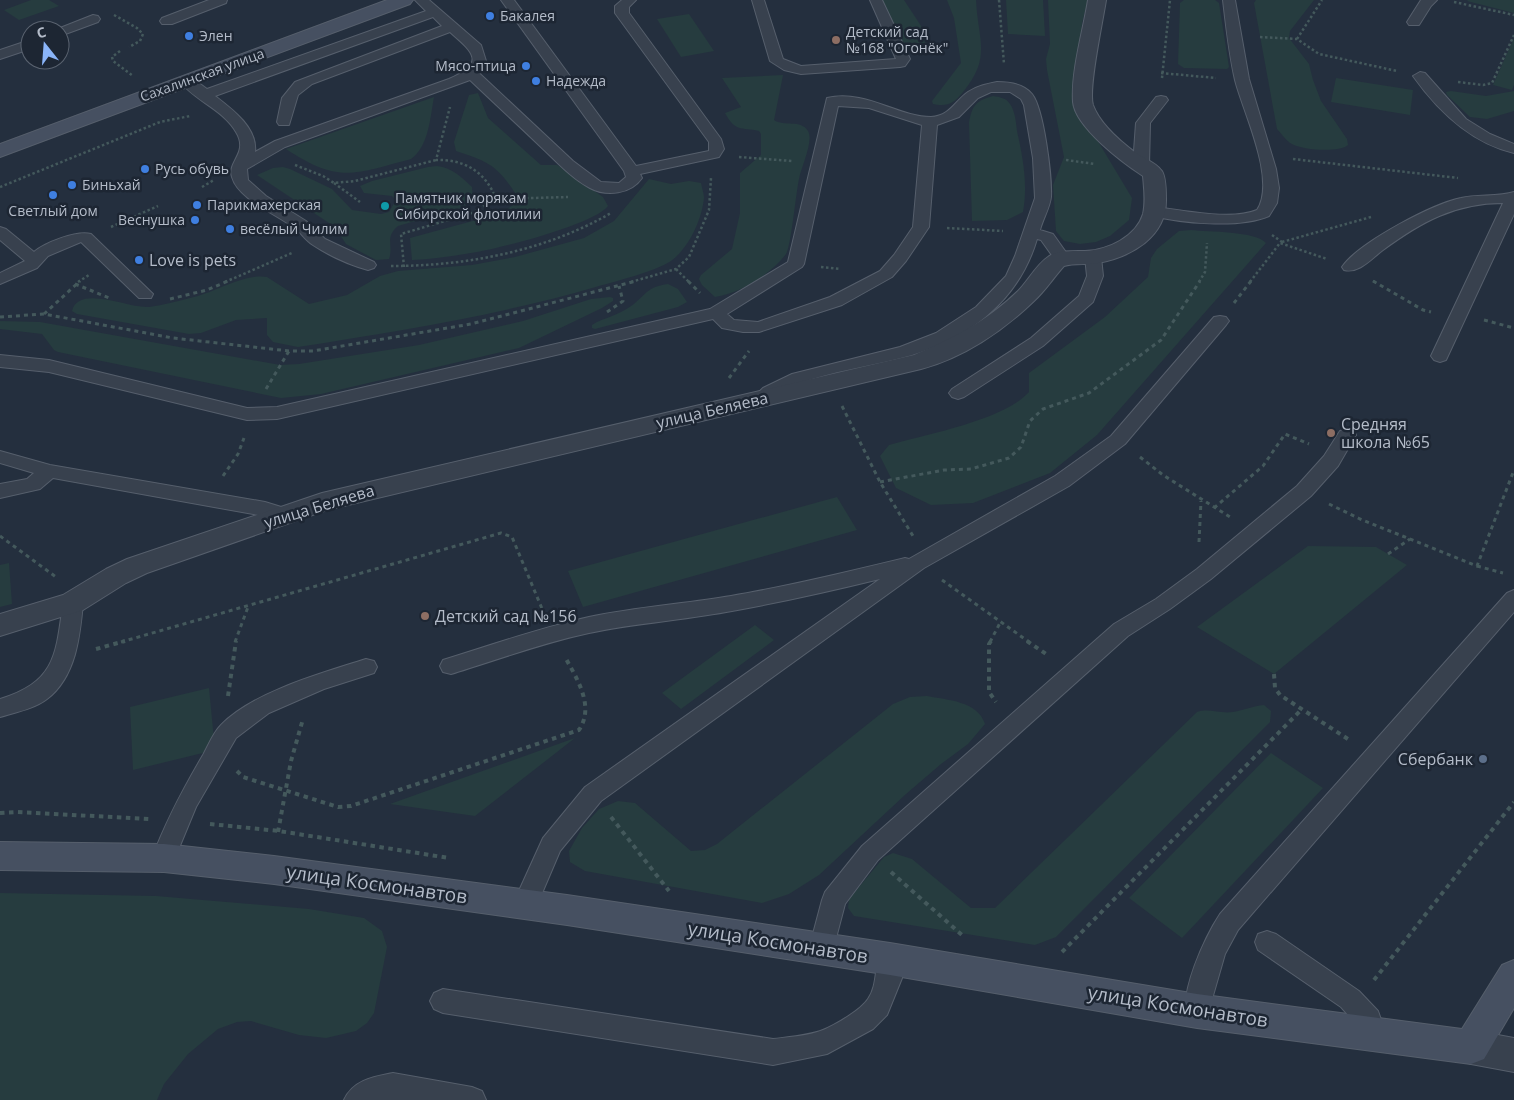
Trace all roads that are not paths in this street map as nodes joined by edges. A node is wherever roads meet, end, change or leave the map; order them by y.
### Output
1 (221, 0) edge
2 (404, 0) edge
3 (421, 0) edge
4 (507, 0) edge
5 (630, 0) edge
6 (758, 0) edge
7 (876, 0) edge
8 (1097, 0) edge
9 (1229, 0) edge
10 (1431, 0) edge
11 (435, 12) junction
12 (93, 19) dead end
13 (167, 21) dead end
14 (1414, 22) dead end
15 (451, 27) junction
16 (70, 28) edge
17 (20, 48) edge
18 (0, 55) edge
19 (472, 74) junction
20 (1420, 76) road end
21 (187, 81) junction
22 (204, 95) junction
23 (1161, 100) dead end
24 (930, 121) junction
25 (284, 122) dead end
26 (1514, 149) edge
27 (0, 150) edge
28 (1141, 165) junction
29 (239, 166) junction
30 (632, 171) junction
31 (1514, 198) edge
32 (1154, 212) junction
33 (0, 232) edge
34 (1032, 232) junction
35 (1093, 257) junction
36 (1062, 258) junction
37 (35, 261) junction
38 (368, 265) road end
39 (1350, 267) dead end
40 (0, 279) edge
41 (145, 294) dead end
42 (716, 313) junction
43 (1220, 321) road end
44 (1440, 356) dead end
45 (0, 361) edge
46 (958, 393) dead end
47 (761, 399) junction
48 (1347, 435) dead end
49 (0, 457) edge
50 (50, 471) junction
51 (0, 491) edge
52 (284, 515) junction
53 (922, 560) junction
54 (1514, 598) edge
55 (73, 603) junction
56 (0, 625) edge
57 (451, 666) dead end
58 (366, 667) dead end
59 (0, 708) edge
60 (0, 856) edge
61 (164, 858) junction
62 (525, 904) junction
63 (1267, 942) dead end
64 (822, 949) junction
65 (890, 959) junction
66 (1514, 976) edge
67 (443, 1002) dead end
68 (1196, 1011) junction
69 (1373, 1034) junction
70 (1471, 1047) junction
71 (1514, 1055) edge
72 (358, 1100) edge
73 (472, 1100) edge

1 - 13 lane
2 - 21 main road, Сахалинская улица
3 - 11 lane
4 - 30 lane
5 - 30 lane
6 - 7 lane
8 - 28 street
9 - 32 lane
10 - 14 lane
11 - 15 lane
11 - 22 lane
12 - 16 lane
15 - 19 lane
15 - 25 lane
17 - 18 lane
19 - 29 lane
19 - 30 lane
20 - 26 lane
21 - 22 lane
21 - 27 main road, Сахалинская улица
22 - 29 lane
23 - 28 lane
24 - 34 lane
24 - 42 lane
24 - 42 lane
28 - 32 street
29 - 38 lane
31 - 39 lane
31 - 44 lane
32 - 35 street
33 - 37 lane
34 - 36 lane
34 - 47 lane
35 - 36 street
35 - 46 lane
36 - 47 street, улица Беляева
37 - 40 lane
37 - 41 lane
42 - 45 lane
43 - 53 lane
47 - 52 street, улица Беляева
48 - 64 lane
49 - 50 lane
50 - 51 lane
50 - 52 lane
52 - 55 street, улица Беляева
53 - 57 lane
53 - 62 lane
54 - 68 lane
55 - 56 street, улица Беляева
55 - 59 lane
58 - 61 lane
60 - 61 main road, улица Космонавтов
61 - 62 main road, улица Космонавтов
62 - 64 main road, улица Космонавтов
63 - 69 lane
64 - 65 main road, улица Космонавтов
65 - 67 lane
65 - 68 main road, улица Космонавтов
66 - 70 main road
68 - 69 main road, улица Космонавтов
69 - 70 main road, улица Космонавтов
70 - 71 street
72 - 73 lane

